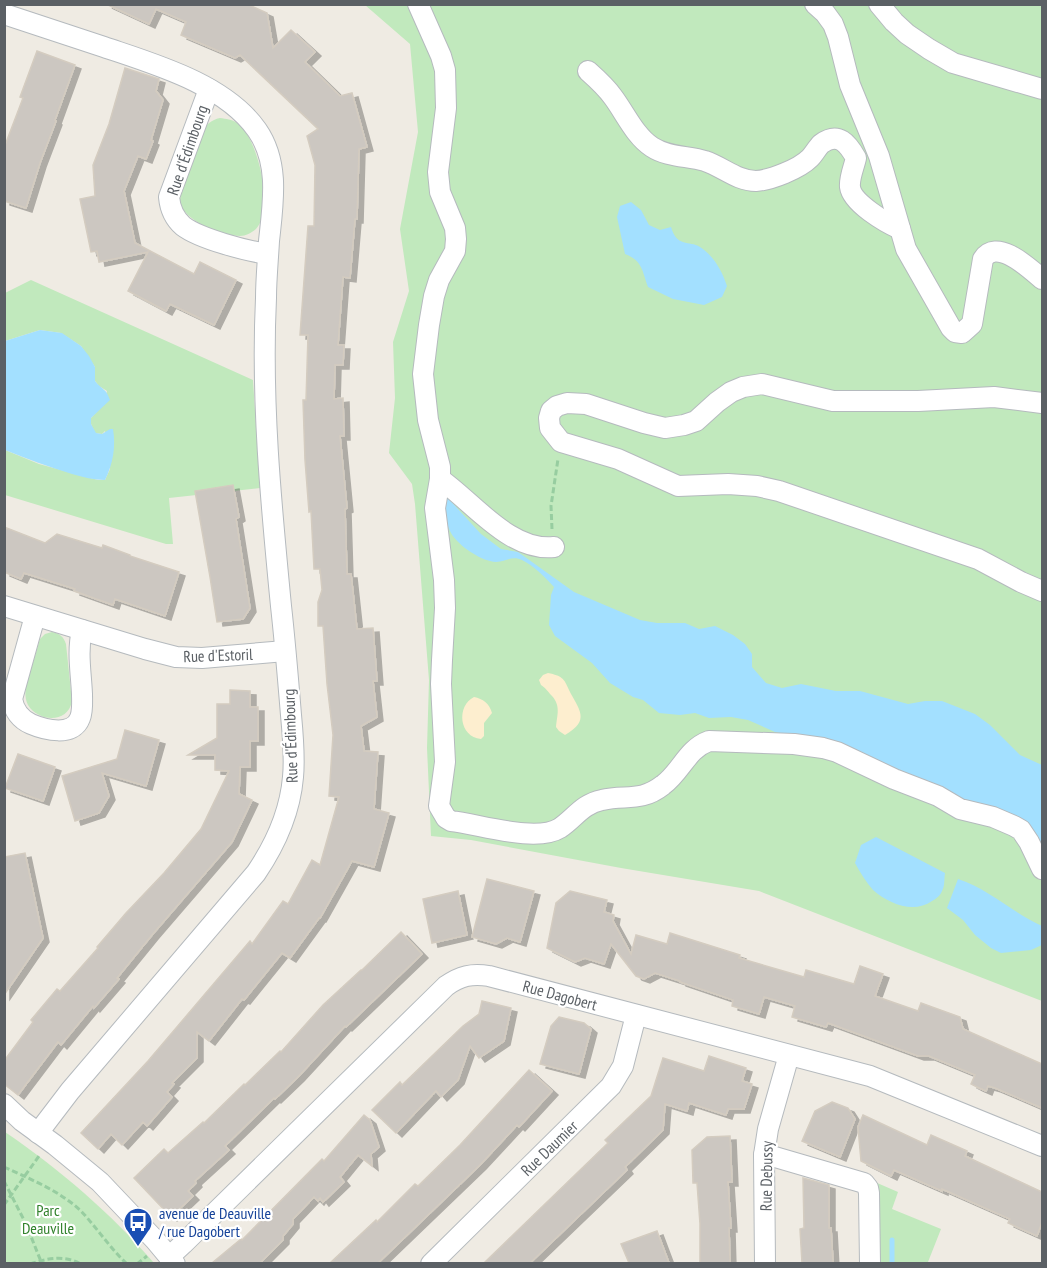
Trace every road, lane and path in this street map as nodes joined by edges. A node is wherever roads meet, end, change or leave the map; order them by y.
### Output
1 (418, 4) edge
2 (815, 4) edge
3 (879, 4) edge
4 (5, 17) edge
5 (588, 71) dead end
6 (209, 89) junction
7 (1042, 89) edge
8 (900, 230) junction
9 (268, 254) junction
10 (1042, 279) edge
11 (1042, 403) edge
12 (561, 442) junction
13 (440, 479) junction
14 (554, 547) joint
15 (1042, 591) edge
16 (4, 606) edge
17 (35, 616) junction
18 (82, 630) junction
19 (285, 651) junction
20 (1042, 869) edge
21 (636, 1015) junction
22 (789, 1055) junction
23 (4, 1104) edge
24 (13, 1119) edge
25 (38, 1132) junction
26 (1042, 1146) edge
27 (40, 1154) dead end
28 (765, 1155) junction
29 (4, 1167) edge
30 (24, 1176) junction
31 (4, 1181) edge
32 (12, 1195) junction
33 (4, 1205) edge
34 (172, 1260) edge
35 (41, 1262) edge
36 (30, 1263) edge
37 (81, 1263) edge
38 (127, 1263) edge
39 (431, 1263) edge
40 (765, 1263) edge
41 (870, 1263) edge

1 - 13 street
2 - 8 street
3 - 7 street
4 - 6 street, Rue d'Édimbourg
5 - 8 street
6 - 9 street, Rue d'Édimbourg
6 - 9 street, Rue d'Édimbourg
8 - 10 street
9 - 19 street, Rue d'Édimbourg
11 - 12 street
12 - 14 path
12 - 15 street
13 - 14 street
13 - 20 street
16 - 17 street, Rue d'Estoril
17 - 18 street, Rue d'Estoril
17 - 18 street
18 - 19 street, Rue d'Estoril
19 - 25 street, Rue d'Édimbourg
21 - 22 street, Rue Dagobert
21 - 34 street, Rue Dagobert
21 - 39 street, Rue Daumier
22 - 26 street, Rue Dagobert
22 - 28 street, Rue Debussy
23 - 24 street
24 - 25 street
25 - 34 street
27 - 30 path
28 - 40 street, Rue Debussy
28 - 41 street
29 - 30 path
30 - 32 path
30 - 38 path
31 - 32 path
32 - 33 path
32 - 35 path
35 - 36 path
35 - 37 path

